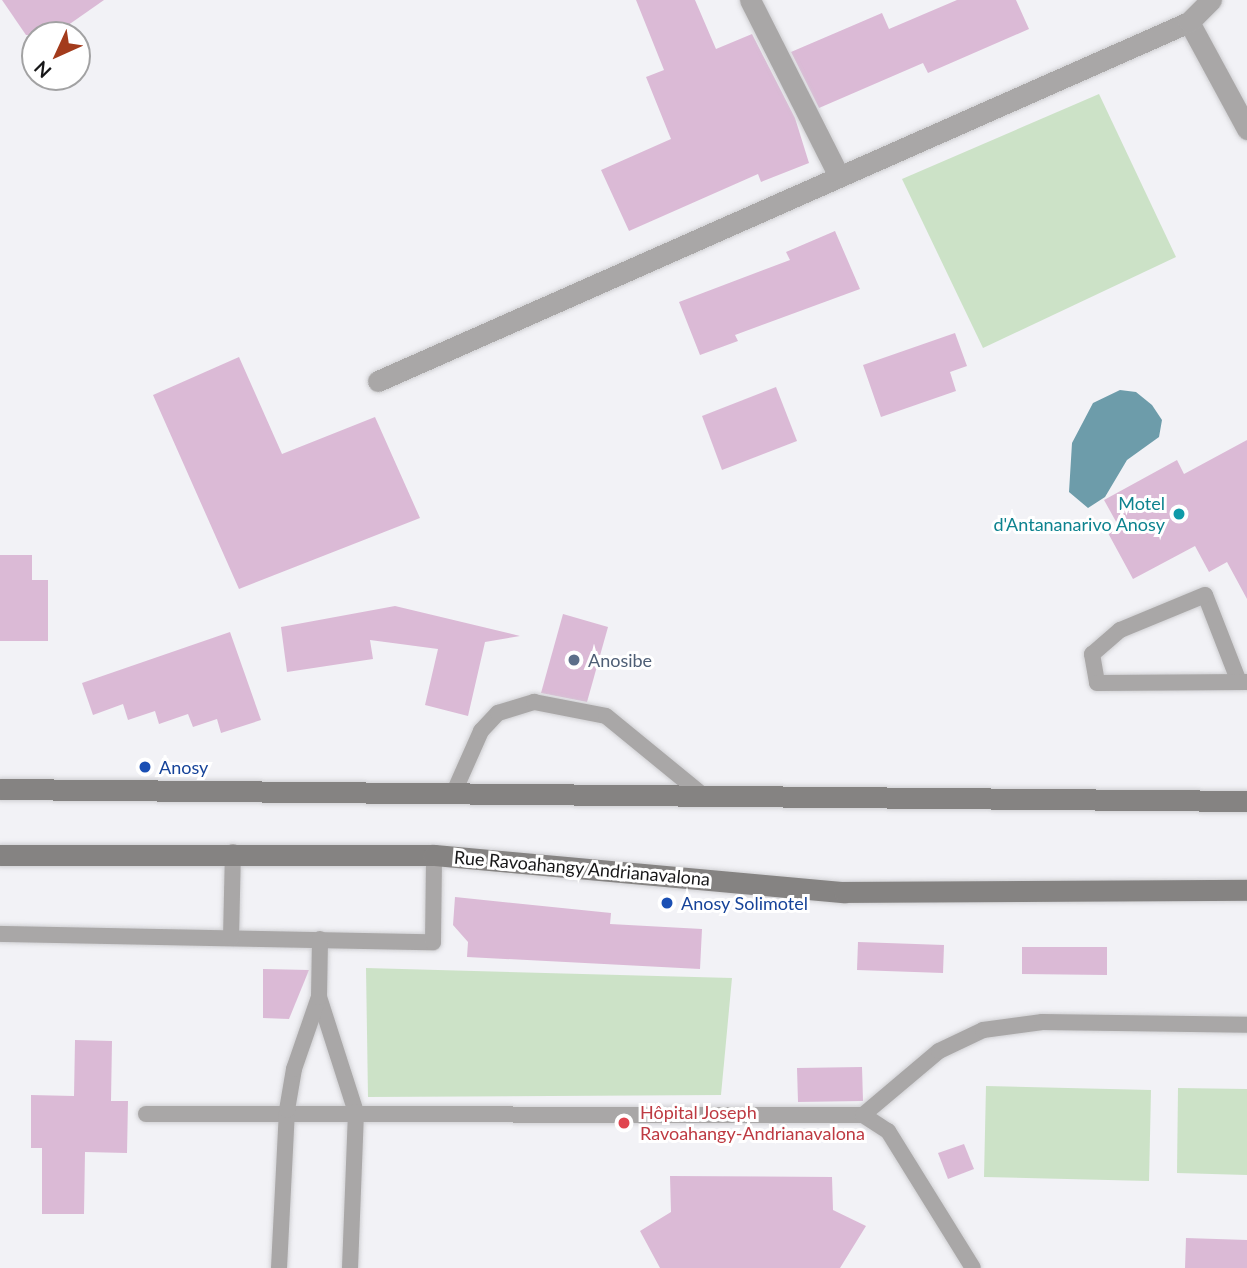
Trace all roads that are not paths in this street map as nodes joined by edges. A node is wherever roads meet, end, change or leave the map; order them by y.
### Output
1 (750, 0) edge
2 (1211, 0) edge
3 (1189, 22) junction
4 (1247, 129) edge
5 (839, 176) junction
6 (378, 381) dead end
7 (1243, 682) edge
8 (0, 789) edge
9 (454, 792) junction
10 (700, 793) junction
11 (1247, 801) edge
12 (233, 852) junction
13 (0, 855) edge
14 (433, 855) junction
15 (1247, 890) edge
16 (0, 934) edge
17 (232, 938) junction
18 (320, 939) junction
19 (319, 997) junction
20 (1247, 1025) edge
21 (287, 1110) junction
22 (356, 1112) junction
23 (146, 1114) dead end
24 (863, 1115) junction
25 (279, 1268) edge
26 (350, 1268) edge
27 (973, 1268) edge

1 - 5 street
2 - 3 street
3 - 4 street
3 - 5 street
5 - 6 street
7 - 7 lane
8 - 9 main road
9 - 10 main road
9 - 10 lane
10 - 11 main road
12 - 13 main road, Rue Ravoahangy Andrianavalona
12 - 14 main road, Rue Ravoahangy Andrianavalona
12 - 17 lane
14 - 15 main road, Rue Ravoahangy Andrianavalona
14 - 18 lane
16 - 17 lane
17 - 18 lane
18 - 19 lane
19 - 21 lane
19 - 22 lane
20 - 24 lane
21 - 22 lane
21 - 23 lane
21 - 25 lane
22 - 24 lane
22 - 26 lane
24 - 27 lane

